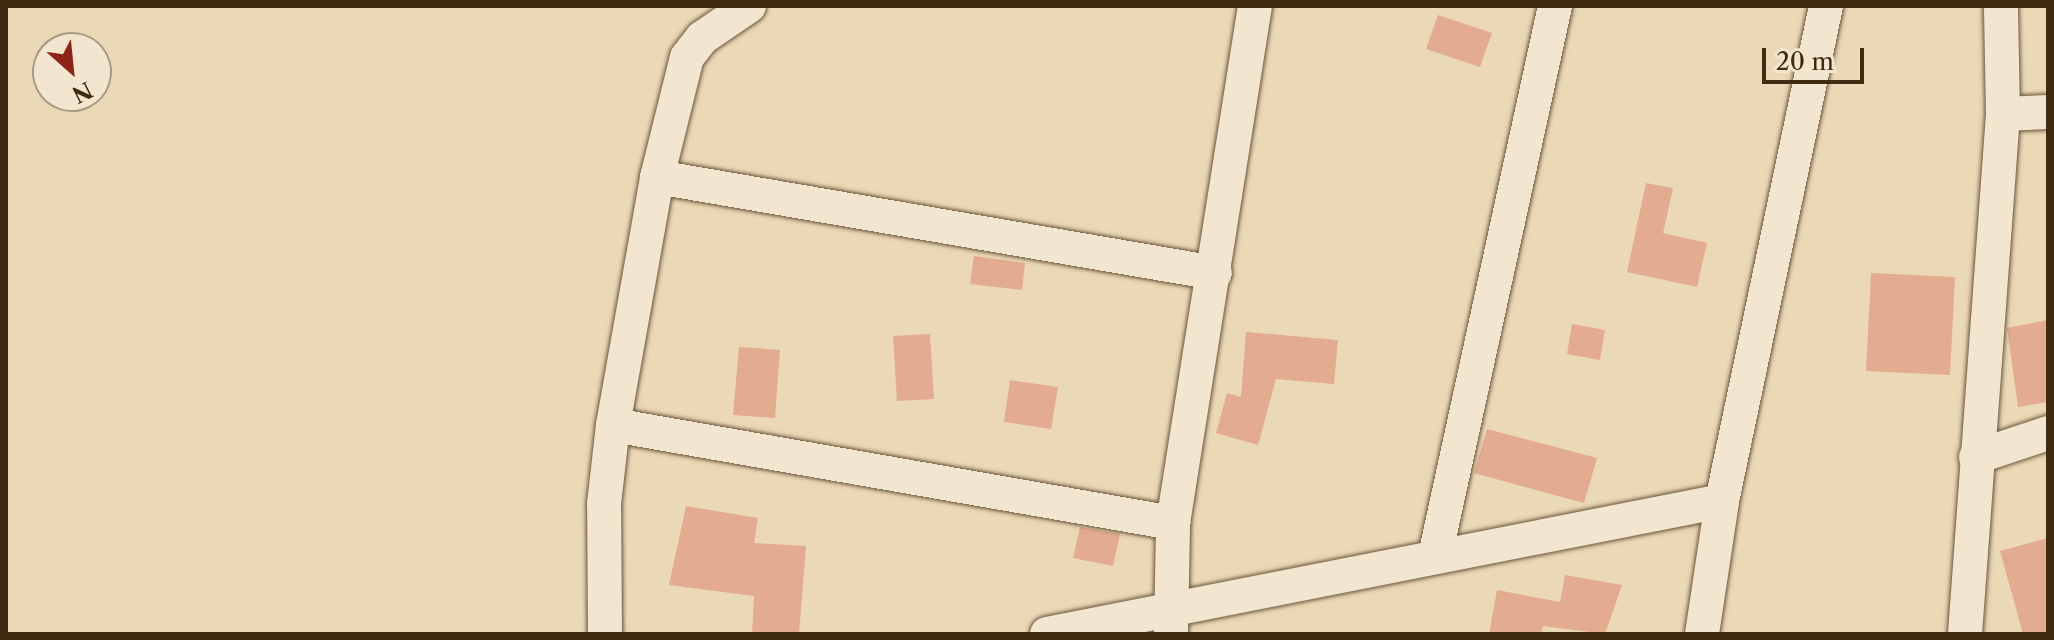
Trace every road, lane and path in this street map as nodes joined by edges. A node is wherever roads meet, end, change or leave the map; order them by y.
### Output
1 (749, 6) edge
2 (1255, 6) edge
3 (1555, 6) edge
4 (1826, 6) edge
5 (2001, 6) edge
6 (2048, 112) edge
7 (2003, 114) junction
8 (657, 177) junction
9 (1215, 273) junction
10 (613, 425) junction
11 (2048, 433) edge
12 (1976, 457) junction
13 (1722, 501) junction
14 (1173, 523) junction
15 (1435, 556) junction
16 (1170, 623) edge
17 (605, 634) edge
18 (1047, 634) edge
19 (1702, 634) edge
20 (1965, 634) edge

1 - 8 street
2 - 9 street
3 - 15 street
4 - 13 street
5 - 7 street
6 - 7 street
7 - 12 street
8 - 9 street
8 - 10 street
9 - 14 street
10 - 14 street
10 - 17 street
11 - 12 street
12 - 20 street
13 - 15 street
13 - 19 street
14 - 16 street
15 - 16 street
16 - 18 street

